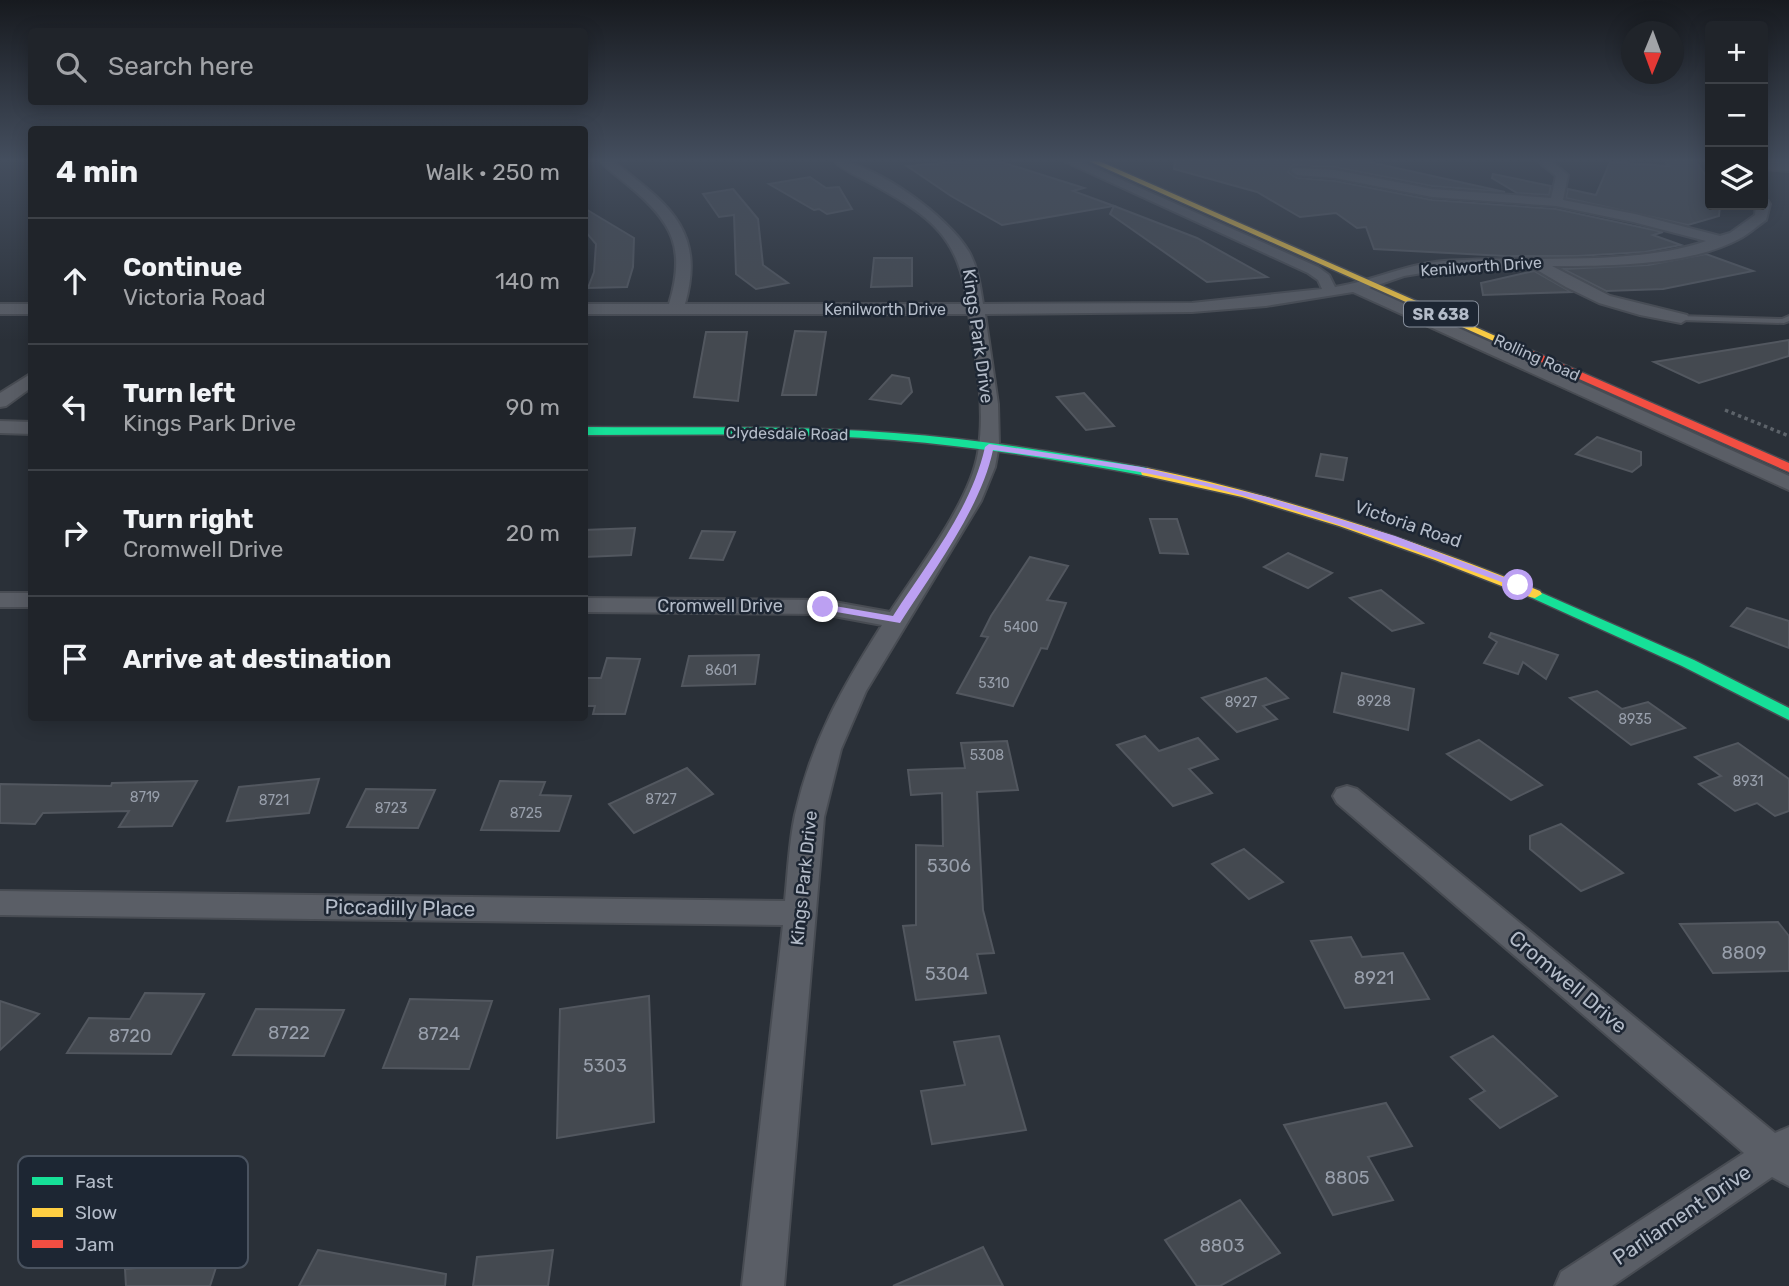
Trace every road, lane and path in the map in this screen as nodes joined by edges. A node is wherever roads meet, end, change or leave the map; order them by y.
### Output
1 (669, 221) edge
2 (937, 221) edge
3 (1204, 221) edge
4 (1225, 221) edge
5 (1259, 221) edge
6 (1646, 221) edge
7 (1757, 221) edge
8 (1722, 241) junction
9 (1535, 262) junction
10 (1389, 275) junction
11 (1361, 283) junction
12 (1328, 286) junction
13 (1310, 294) junction
14 (0, 309) edge
15 (28, 309) edge
16 (588, 309) edge
17 (676, 309) junction
18 (976, 309) junction
19 (1681, 318) joint
20 (1789, 318) edge
21 (1576, 356) dead end
22 (28, 381) edge
23 (0, 402) edge
24 (0, 427) edge
25 (28, 428) edge
26 (588, 431) edge
27 (989, 447) junction
28 (1789, 468) edge
29 (1789, 484) edge
30 (0, 600) edge
31 (28, 600) edge
32 (588, 605) edge
33 (896, 620) junction
34 (1789, 715) edge
35 (1347, 796) dead end
36 (0, 903) edge
37 (800, 913) junction
38 (1784, 1156) edge
39 (763, 1286) edge
40 (1576, 1286) edge

1 - 17 street
2 - 18 street, Kings Park Drive
3 - 12 street
4 - 11 main road, Rolling Road / SR 638
5 - 10 main road, Rolling Road / SR 638
6 - 8 street
7 - 8 street, Kenilworth Drive
8 - 9 street, Kenilworth Drive
9 - 10 street, Kenilworth Drive
9 - 19 street
10 - 11 street, Kenilworth Drive
10 - 21 main road, Rolling Road / SR 638
11 - 12 street, Kenilworth Drive
11 - 13 street, Kenilworth Drive
11 - 28 main road, Rolling Road / SR 638
11 - 29 street, Rolling Road
12 - 13 street, Kenilworth Drive
13 - 18 street, Kenilworth Drive
14 - 15 street
16 - 17 street, Kenilworth Drive
17 - 18 street, Kenilworth Drive
18 - 27 street, Kings Park Drive
19 - 20 lane
22 - 23 street
24 - 25 street
26 - 27 main road, Clydesdale Road
27 - 33 street, Kings Park Drive
27 - 34 main road, Victoria Road
30 - 31 street
32 - 33 street, Cromwell Drive
33 - 37 street, Kings Park Drive
35 - 38 street, Cromwell Drive
36 - 37 street, Piccadilly Place
37 - 39 street, Kings Park Drive
38 - 40 street, Parliament Drive

